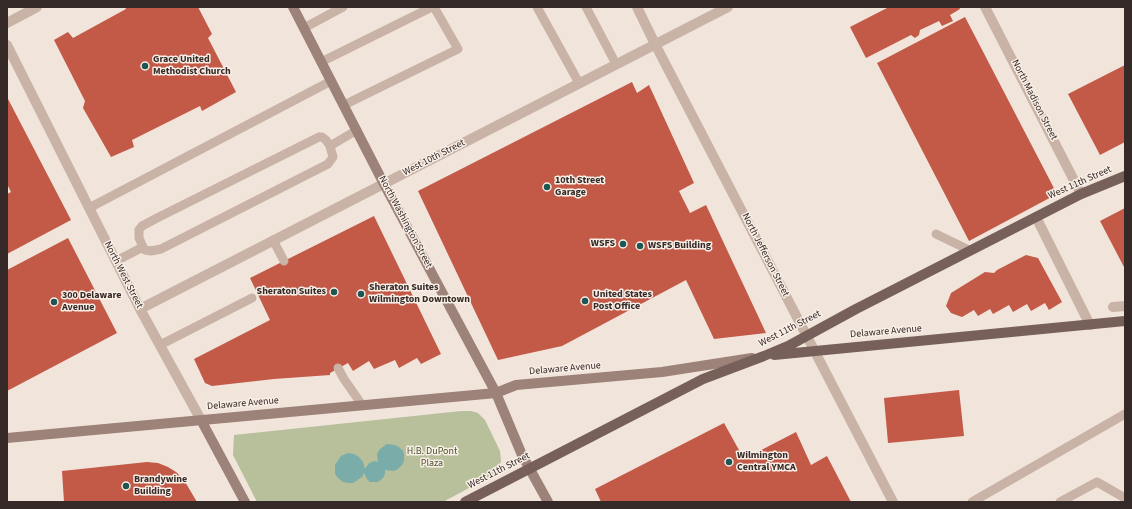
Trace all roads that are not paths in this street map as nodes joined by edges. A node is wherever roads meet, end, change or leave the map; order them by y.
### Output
1 (37, 7) edge
2 (293, 7) edge
3 (343, 7) edge
4 (433, 7) edge
5 (537, 7) edge
6 (586, 7) edge
7 (636, 7) edge
8 (728, 7) edge
9 (986, 7) edge
10 (7, 23) edge
11 (304, 28) junction
12 (655, 44) junction
13 (7, 45) edge
14 (321, 62) junction
15 (616, 64) junction
16 (331, 81) junction
17 (579, 83) junction
18 (344, 105) junction
19 (357, 130) junction
20 (330, 146) junction
21 (1125, 176) edge
22 (384, 184) junction
23 (1082, 194) junction
24 (90, 208) junction
25 (1036, 217) junction
26 (936, 234) dead end
27 (274, 240) junction
28 (143, 247) junction
29 (969, 250) junction
30 (116, 261) junction
31 (284, 261) dead end
32 (252, 298) dead end
33 (1125, 306) edge
34 (1114, 307) dead end
35 (140, 309) junction
36 (1125, 321) edge
37 (1090, 325) junction
38 (807, 335) junction
39 (160, 345) junction
40 (815, 351) junction
41 (764, 356) junction
42 (338, 368) dead end
43 (496, 393) junction
44 (362, 405) junction
45 (1125, 414) edge
46 (201, 420) junction
47 (7, 438) edge
48 (530, 469) junction
49 (1125, 498) edge
50 (245, 502) edge
51 (466, 502) edge
52 (548, 502) edge
53 (893, 502) edge
54 (972, 502) edge
55 (1060, 502) edge

1 - 10 street
2 - 11 main road, North Washington Street
3 - 11 lane
4 - 14 lane
4 - 18 lane
5 - 17 lane
6 - 15 lane
7 - 12 street, North Jefferson Street
8 - 12 street, West 10th Street
9 - 23 street, North Madison Street
11 - 14 main road, North Washington Street
12 - 15 street, West 10th Street
12 - 38 street, North Jefferson Street
13 - 24 street, North West Street
14 - 16 main road, North Washington Street
15 - 17 street, West 10th Street
16 - 18 main road, North Washington Street
16 - 24 lane
17 - 22 street, West 10th Street
18 - 19 main road, North Washington Street
19 - 20 lane
19 - 22 main road, North Washington Street
20 - 28 lane
20 - 28 lane
21 - 23 main road, West 11th Street
22 - 27 street, West 10th Street
22 - 43 main road, North Washington Street
23 - 25 main road, West 11th Street
24 - 30 street, North West Street
25 - 29 main road, West 11th Street
25 - 37 street
26 - 29 lane
27 - 31 lane
27 - 35 street, West 10th Street
28 - 30 lane
29 - 38 main road, West 11th Street
30 - 35 street, North West Street
32 - 39 lane
33 - 34 street
35 - 39 street, North West Street
36 - 37 main road, Delaware Avenue
37 - 40 main road, Delaware Avenue
38 - 40 street, North Jefferson Street
38 - 41 main road, West 11th Street
39 - 46 street, North West Street
40 - 41 main road, Delaware Avenue
40 - 53 street, North Jefferson Street
41 - 43 main road, Delaware Avenue
41 - 48 main road, West 11th Street
42 - 44 lane
43 - 44 main road, Delaware Avenue
43 - 48 main road, North Washington Street
44 - 46 main road, Delaware Avenue
45 - 54 lane
46 - 47 main road, Delaware Avenue
46 - 50 main road, North West Street
48 - 51 main road, West 11th Street
48 - 52 main road, North Washington Street
49 - 55 lane

